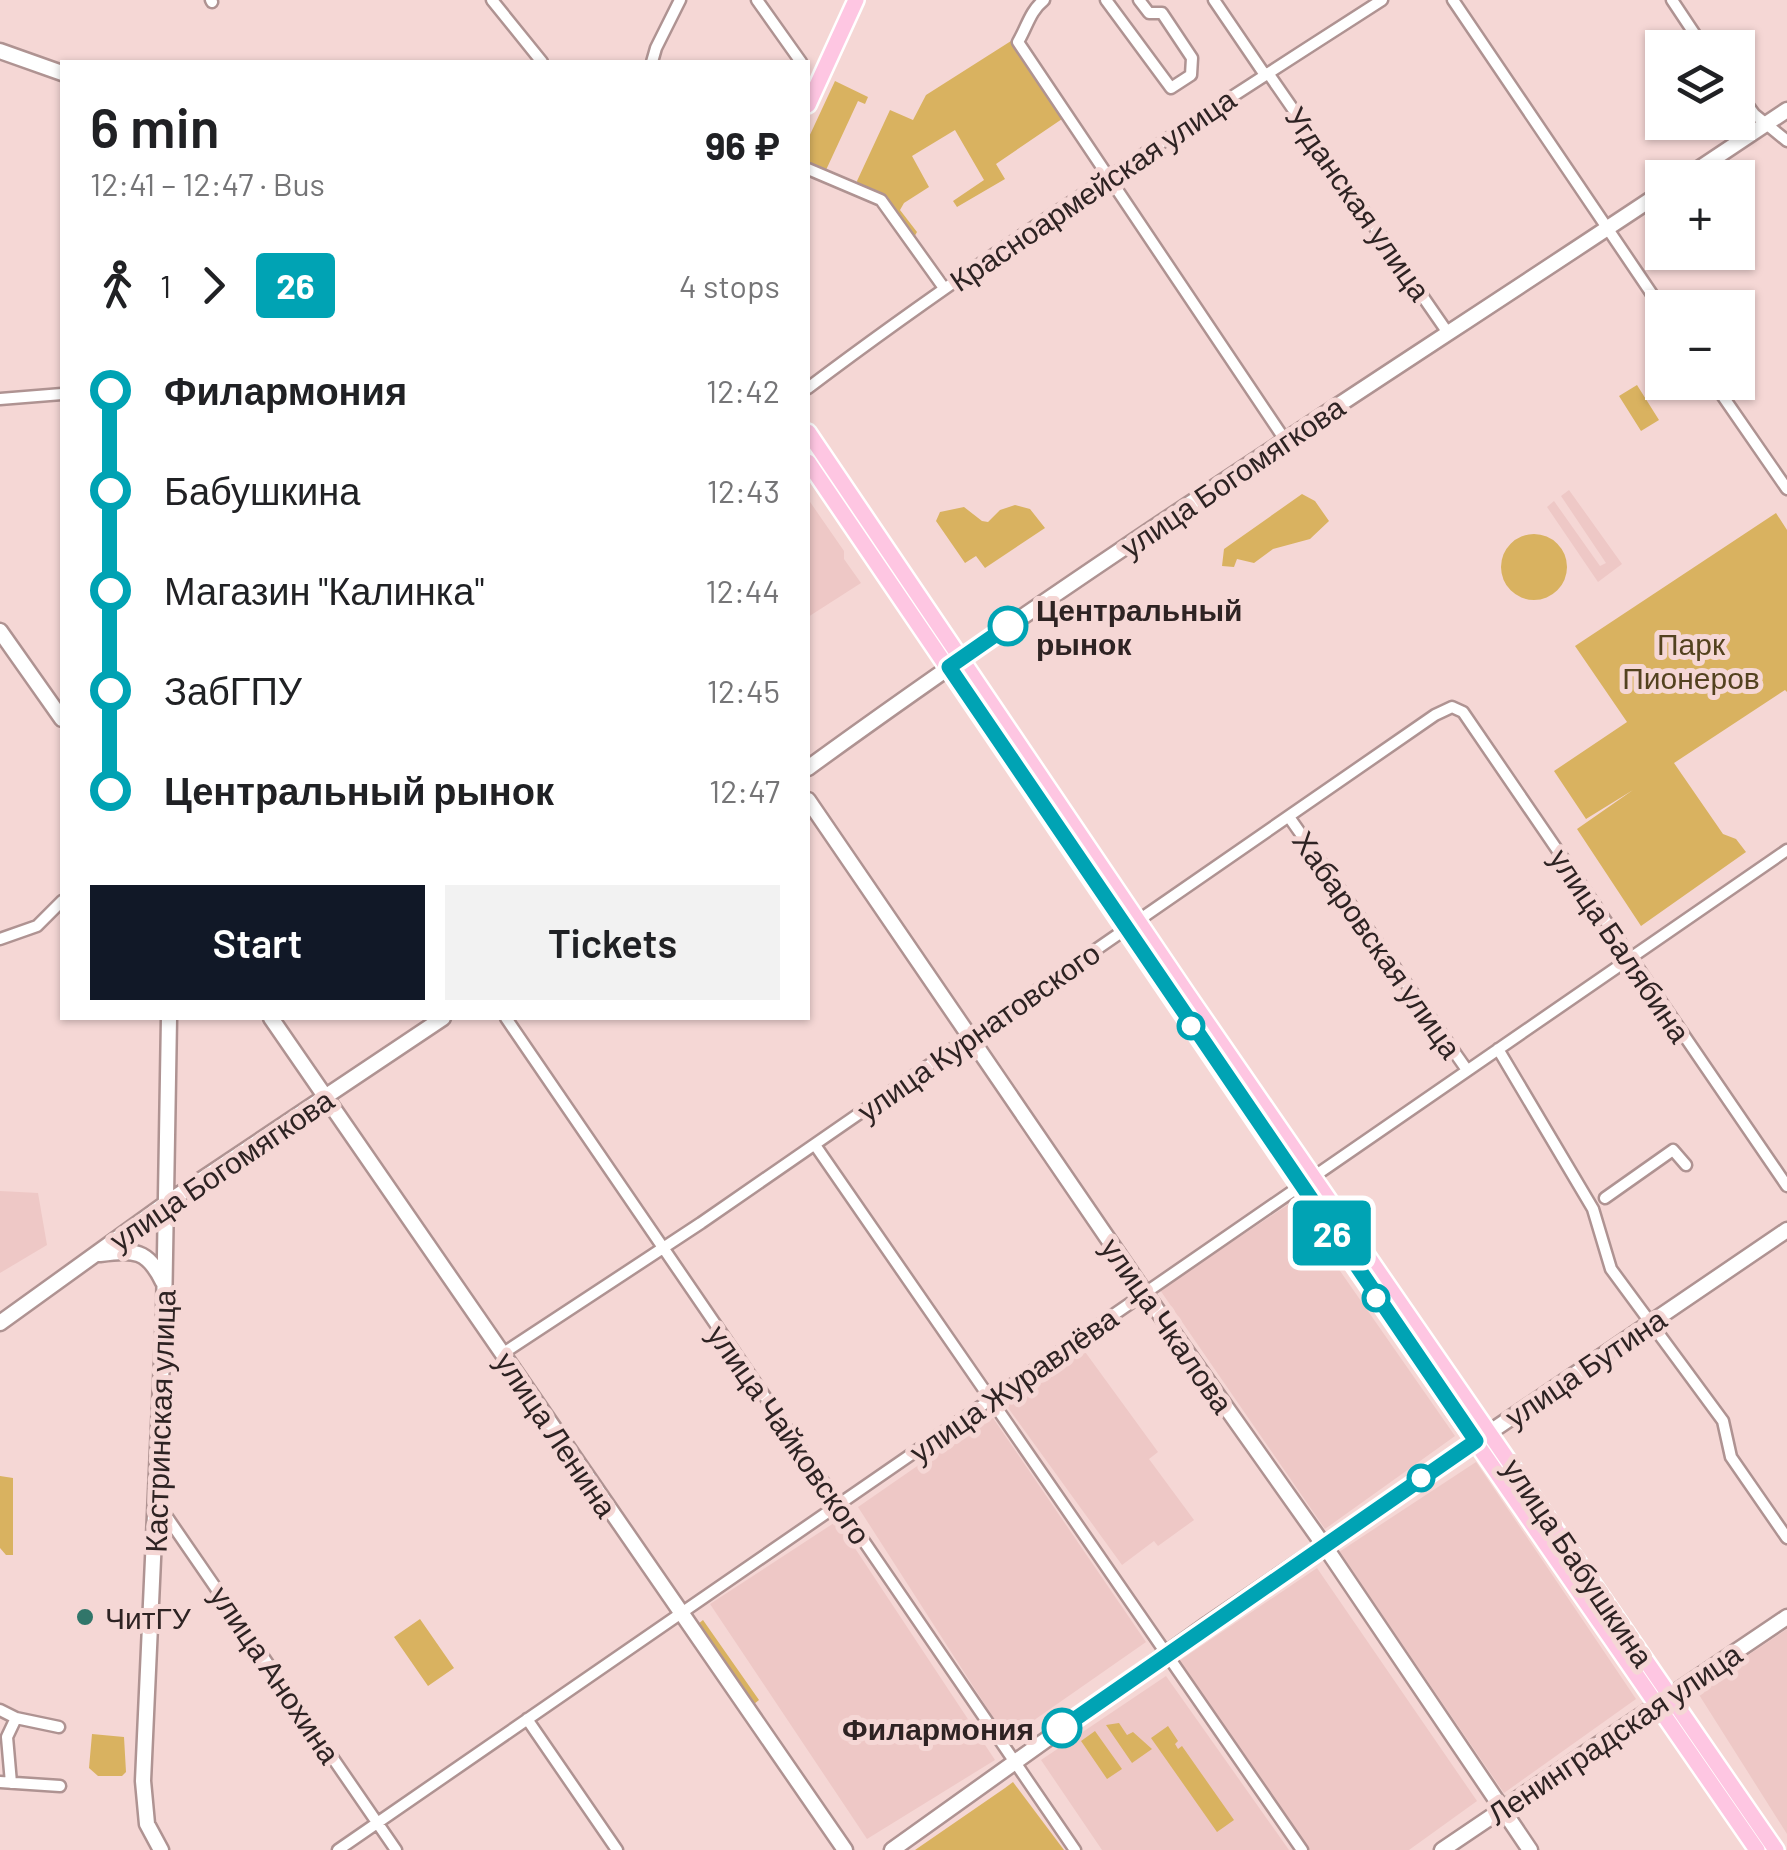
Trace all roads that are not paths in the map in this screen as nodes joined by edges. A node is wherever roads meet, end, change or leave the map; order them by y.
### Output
1 (492, 0) edge
2 (680, 0) edge
3 (758, 0) edge
4 (856, 0) edge
5 (1044, 0) edge
6 (1106, 0) edge
7 (1140, 0) edge
8 (1214, 0) edge
9 (1382, 0) edge
10 (1453, 0) edge
11 (1672, 0) edge
12 (1692, 30) edge
13 (0, 51) edge
14 (540, 60) edge
15 (653, 60) edge
16 (800, 60) edge
17 (60, 72) edge
18 (814, 74) edge
19 (1267, 74) junction
20 (1787, 110) edge
21 (1755, 115) edge
22 (1767, 124) junction
23 (1787, 140) edge
24 (1712, 160) edge
25 (810, 169) edge
26 (1108, 178) junction
27 (1645, 204) edge
28 (1606, 230) junction
29 (944, 288) junction
30 (1648, 290) edge
31 (1448, 333) junction
32 (810, 387) edge
33 (60, 394) edge
34 (0, 399) edge
35 (1727, 400) edge
36 (810, 435) edge
37 (1284, 440) junction
38 (810, 465) edge
39 (1785, 483) edge
40 (0, 630) edge
41 (955, 663) junction
42 (1452, 708) joint
43 (60, 716) edge
44 (810, 767) edge
45 (810, 803) edge
46 (1289, 818) junction
47 (1787, 850) edge
48 (60, 904) edge
49 (1132, 925) junction
50 (0, 939) edge
51 (1629, 958) junction
52 (169, 1020) edge
53 (272, 1020) edge
54 (441, 1020) edge
55 (507, 1020) edge
56 (970, 1038) junction
57 (1498, 1049) junction
58 (1467, 1070) junction
59 (327, 1098) junction
60 (815, 1145) junction
61 (1686, 1165) dead end
62 (1306, 1181) junction
63 (1787, 1186) edge
64 (1605, 1198) dead end
65 (165, 1204) junction
66 (1787, 1230) edge
67 (662, 1249) junction
68 (94, 1254) junction
69 (164, 1283) junction
70 (1144, 1292) junction
71 (0, 1323) edge
72 (1649, 1323) junction
73 (502, 1354) junction
74 (991, 1399) junction
75 (1482, 1436) junction
76 (155, 1499) junction
77 (838, 1504) junction
78 (1787, 1538) edge
79 (1324, 1545) junction
80 (680, 1614) junction
81 (1787, 1617) edge
82 (1165, 1654) junction
83 (1665, 1701) junction
84 (0, 1710) edge
85 (16, 1718) junction
86 (527, 1720) junction
87 (59, 1727) dead end
88 (4, 1737) edge
89 (1015, 1762) junction
90 (5, 1782) edge
91 (60, 1786) dead end
92 (1501, 1810) junction
93 (377, 1823) junction
94 (161, 1850) edge
95 (338, 1850) edge
96 (396, 1850) edge
97 (617, 1850) edge
98 (845, 1850) edge
99 (892, 1850) edge
100 (1075, 1850) edge
101 (1302, 1850) edge
102 (1442, 1850) edge
103 (1530, 1850) edge
104 (1756, 1850) edge
105 (1776, 1850) edge

1 - 14 street
2 - 15 street
3 - 16 street
4 - 18 main road
5 - 26 street
6 - 7 street
8 - 19 street, Угданская улица
9 - 19 street, Красноармейская улица
10 - 28 street
11 - 12 street
13 - 17 main road
19 - 26 street, Красноармейская улица
19 - 31 street, Угданская улица
20 - 22 main road
21 - 22 street
22 - 23 street
22 - 24 main road
25 - 29 street
26 - 29 street, Красноармейская улица
26 - 37 street
27 - 28 main road, улица Богомягкова
28 - 30 street
28 - 31 main road, улица Богомягкова
29 - 32 street, Красноармейская улица
31 - 37 main road, улица Богомягкова
33 - 34 street
35 - 39 street
36 - 41 main road, улица Бабушкина
37 - 41 main road, улица Богомягкова
38 - 41 main road, улица Бабушкина
40 - 43 main road
41 - 44 main road, улица Богомягкова
41 - 49 main road, улица Бабушкина
42 - 46 street, улица Курнатовского
42 - 51 street, улица Балябина
45 - 56 main road, улица Чкалова
46 - 49 street, улица Курнатовского
46 - 58 street, Хабаровская улица
47 - 51 street, улица Журавлёва
48 - 50 street
49 - 56 street, улица Курнатовского
49 - 62 main road, улица Бабушкина
51 - 57 street, улица Журавлёва
51 - 63 street, улица Балябина
52 - 65 main road, Кастринская улица
53 - 59 main road, улица Ленина
54 - 59 main road, улица Богомягкова
55 - 67 street, улица Чайковского
56 - 60 street, улица Курнатовского
56 - 70 main road, улица Чкалова
57 - 58 street, улица Журавлёва
57 - 72 street, Хабаровская улица
58 - 62 street, улица Журавлёва
59 - 65 main road, улица Богомягкова
59 - 73 main road, улица Ленина
60 - 67 street, улица Курнатовского
60 - 74 street
61 - 64 street
62 - 70 street, улица Журавлёва
62 - 75 main road, улица Бабушкина
65 - 68 main road, улица Богомягкова
65 - 69 main road, Кастринская улица
66 - 72 main road, улица Бутина
67 - 73 street, улица Курнатовского
67 - 77 street, улица Чайковского
68 - 69 main road
68 - 71 main road, улица Богомягкова
69 - 76 main road, Кастринская улица
70 - 74 street, улица Журавлёва
70 - 79 main road, улица Чкалова
72 - 75 main road, улица Бутина
72 - 78 street, Хабаровская улица
73 - 80 main road, улица Ленина
74 - 77 street, улица Журавлёва
74 - 82 street
75 - 79 main road, улица Бутина
75 - 83 main road, улица Бабушкина
76 - 93 street, улица Анохина
76 - 94 main road, Кастринская улица
77 - 80 street, улица Журавлёва
77 - 89 street, улица Чайковского
79 - 82 main road, улица Бутина
79 - 92 main road, улица Чкалова
80 - 86 street, улица Журавлёва
80 - 98 main road, улица Ленина
81 - 83 main road, Ленинградская улица
82 - 89 main road, улица Бутина
82 - 101 street
83 - 92 main road, Ленинградская улица
83 - 104 main road, улица Бабушкина
83 - 105 main road, улица Бабушкина
84 - 85 street
85 - 87 street
85 - 88 street
86 - 93 street, улица Журавлёва
86 - 97 street
88 - 90 street
89 - 99 main road, улица Бутина
89 - 100 street, улица Чайковского
90 - 91 street
92 - 102 main road, Ленинградская улица
92 - 103 main road, улица Чкалова
93 - 95 street, улица Журавлёва
93 - 96 street, улица Анохина

